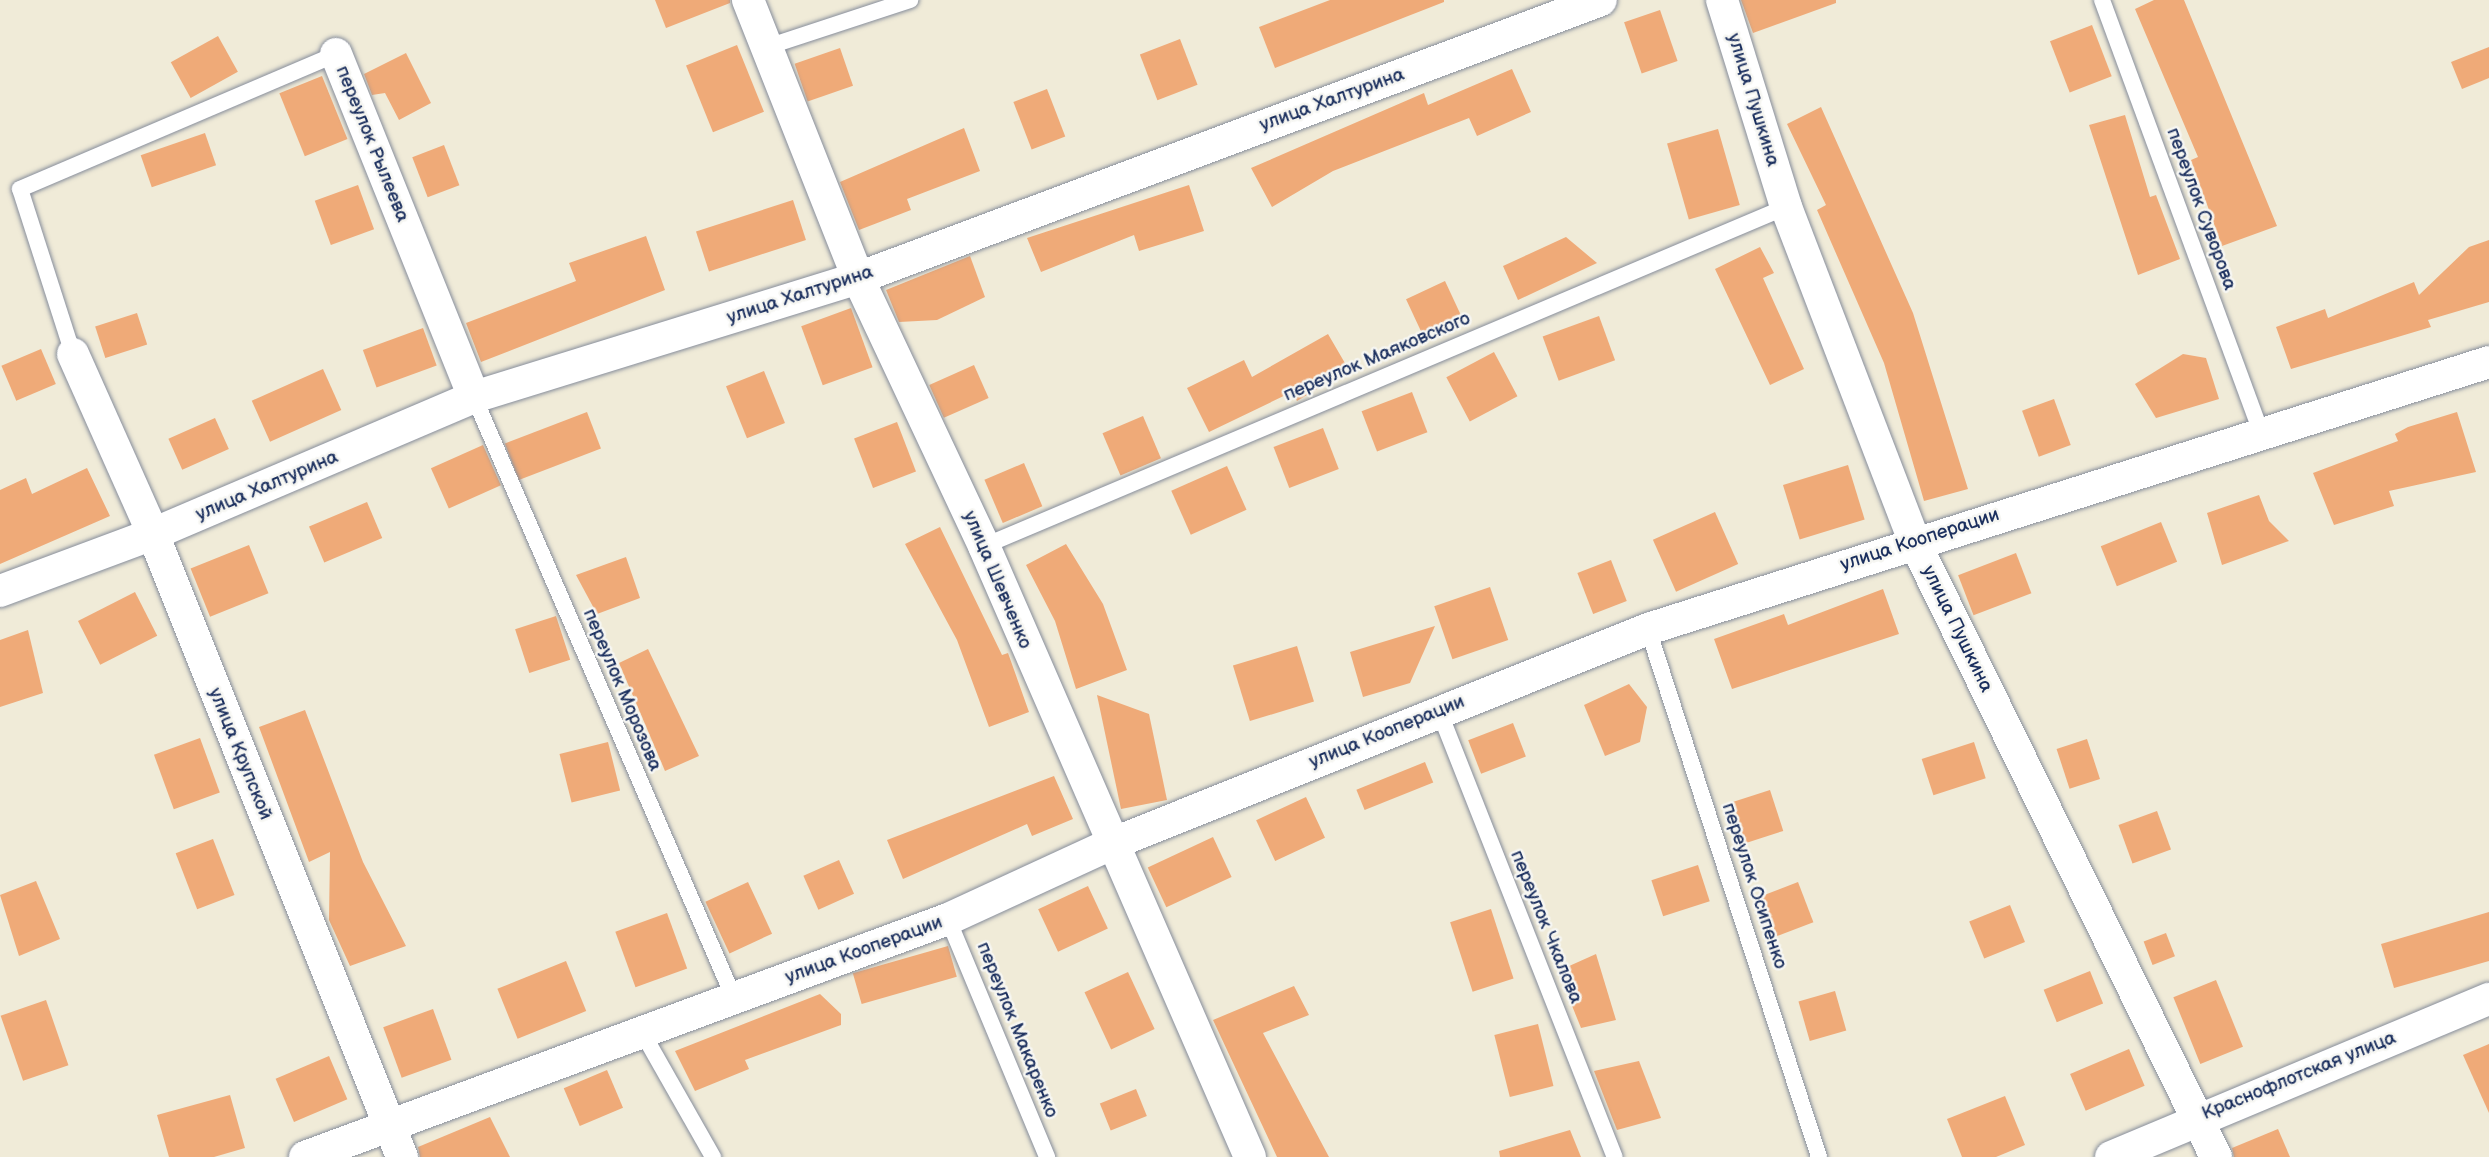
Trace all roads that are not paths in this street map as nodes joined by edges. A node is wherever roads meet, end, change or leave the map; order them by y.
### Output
1 (748, 0) edge
2 (910, 0) edge
3 (1601, 0) edge
4 (1722, 0) edge
5 (2102, 0) edge
6 (767, 47) junction
7 (337, 54) joint
8 (1786, 207) junction
9 (858, 278) junction
10 (73, 354) joint
11 (2489, 362) edge
12 (474, 397) junction
13 (2261, 432) junction
14 (153, 534) junction
15 (1914, 541) junction
16 (984, 546) junction
17 (0, 591) edge
18 (1648, 629) junction
19 (1439, 712) junction
20 (1109, 845) junction
21 (948, 919) junction
22 (734, 998) junction
23 (2489, 999) edge
24 (642, 1032) junction
25 (2199, 1117) junction
26 (387, 1126) junction
27 (305, 1157) edge
28 (402, 1157) edge
29 (713, 1157) edge
30 (1047, 1157) edge
31 (1250, 1157) edge
32 (1615, 1157) edge
33 (1819, 1157) edge
34 (2111, 1157) edge
35 (2216, 1157) edge

1 - 6 street, улица Шевченко
2 - 6 lane
3 - 9 street, улица Халтурина
4 - 8 street, улица Пушкина
5 - 13 lane, переулок Суворова
6 - 9 street, улица Шевченко
7 - 10 lane, переулок Рылеева
7 - 12 street, переулок Рылеева
8 - 15 street, улица Пушкина
8 - 16 lane, переулок Маяковского
9 - 12 street, улица Халтурина
9 - 16 street, улица Шевченко
10 - 14 street, улица Крупской
11 - 13 street, улица Кооперации
12 - 14 street, улица Халтурина
12 - 22 lane, переулок Морозова
13 - 15 street, улица Кооперации
14 - 17 street, улица Халтурина
14 - 26 street, улица Крупской
15 - 18 street, улица Кооперации
15 - 25 street, улица Пушкина
16 - 20 street, улица Шевченко
18 - 19 street, улица Кооперации
18 - 33 lane, переулок Осипенко
19 - 20 street, улица Кооперации
19 - 32 lane, переулок Чкалова
20 - 21 street, улица Кооперации
20 - 31 street, улица Шевченко
21 - 22 street, улица Кооперации
21 - 30 lane, переулок Макаренко
22 - 24 street, улица Кооперации
23 - 25 street, Краснофлотская улица
24 - 26 street, улица Кооперации
24 - 29 lane
25 - 34 street, Краснофлотская улица
25 - 35 street, улица Пушкина
26 - 27 street, улица Кооперации
26 - 28 street, улица Крупской

